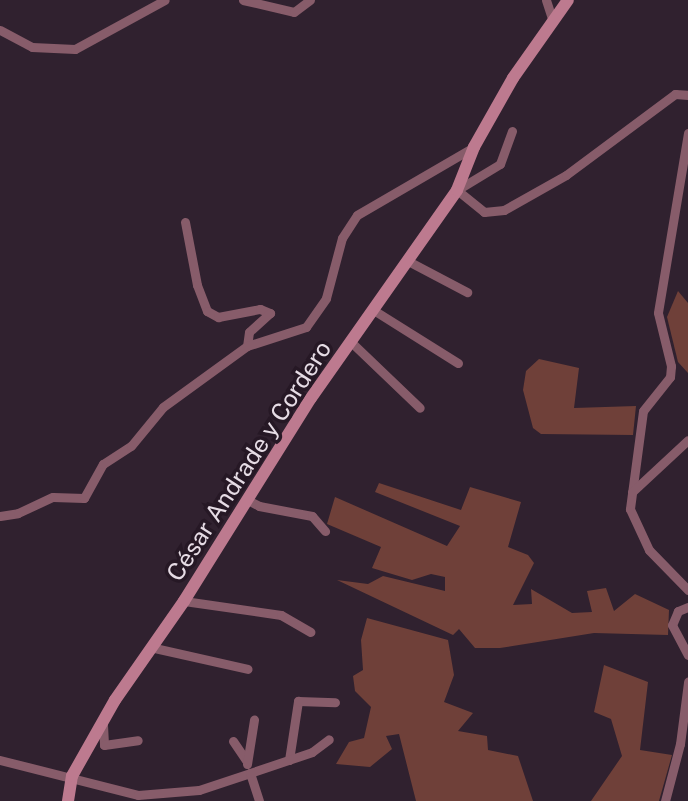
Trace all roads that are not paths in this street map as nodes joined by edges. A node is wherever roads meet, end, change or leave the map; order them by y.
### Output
1 (165, 0) edge
2 (243, 0) edge
3 (310, 0) edge
4 (546, 0) edge
5 (568, 0) edge
6 (553, 22) junction
7 (0, 30) edge
8 (688, 94) edge
9 (512, 131) dead end
10 (688, 133) edge
11 (474, 147) junction
12 (457, 190) junction
13 (185, 222) dead end
14 (408, 261) junction
15 (467, 292) dead end
16 (375, 311) junction
17 (351, 342) junction
18 (247, 346) junction
19 (458, 363) dead end
20 (420, 408) dead end
21 (688, 440) edge
22 (632, 492) junction
23 (246, 499) junction
24 (0, 516) edge
25 (325, 531) dead end
26 (688, 590) edge
27 (184, 601) junction
28 (688, 607) edge
29 (312, 632) dead end
30 (150, 647) junction
31 (688, 655) edge
32 (248, 669) dead end
33 (688, 682) edge
34 (335, 702) dead end
35 (104, 720) junction
36 (254, 720) dead end
37 (329, 739) dead end
38 (138, 740) dead end
39 (233, 741) dead end
40 (0, 760) edge
41 (289, 760) junction
42 (247, 771) junction
43 (72, 776) junction
44 (68, 801) edge
45 (260, 801) edge
46 (665, 801) edge

1 - 7 street
2 - 3 street
4 - 6 street
5 - 6 street, César Andrade y Cordero
6 - 11 street, César Andrade y Cordero
8 - 12 street
9 - 12 street
10 - 22 street
11 - 12 street, César Andrade y Cordero
11 - 18 street
12 - 14 street, César Andrade y Cordero
13 - 18 street
14 - 15 street
14 - 16 street, César Andrade y Cordero
16 - 17 street, César Andrade y Cordero
16 - 19 street
17 - 20 street
17 - 23 street, César Andrade y Cordero
18 - 24 street
21 - 22 street
22 - 26 street
23 - 25 street
23 - 27 street, César Andrade y Cordero
27 - 29 street
27 - 30 street, César Andrade y Cordero
28 - 31 street
30 - 32 street
30 - 35 street, César Andrade y Cordero
33 - 46 street
34 - 41 street
35 - 38 street
35 - 43 street, César Andrade y Cordero
36 - 42 street
37 - 41 street
39 - 42 street
40 - 43 street
41 - 42 street
42 - 43 street
42 - 45 street
43 - 44 street, César Andrade y Cordero

